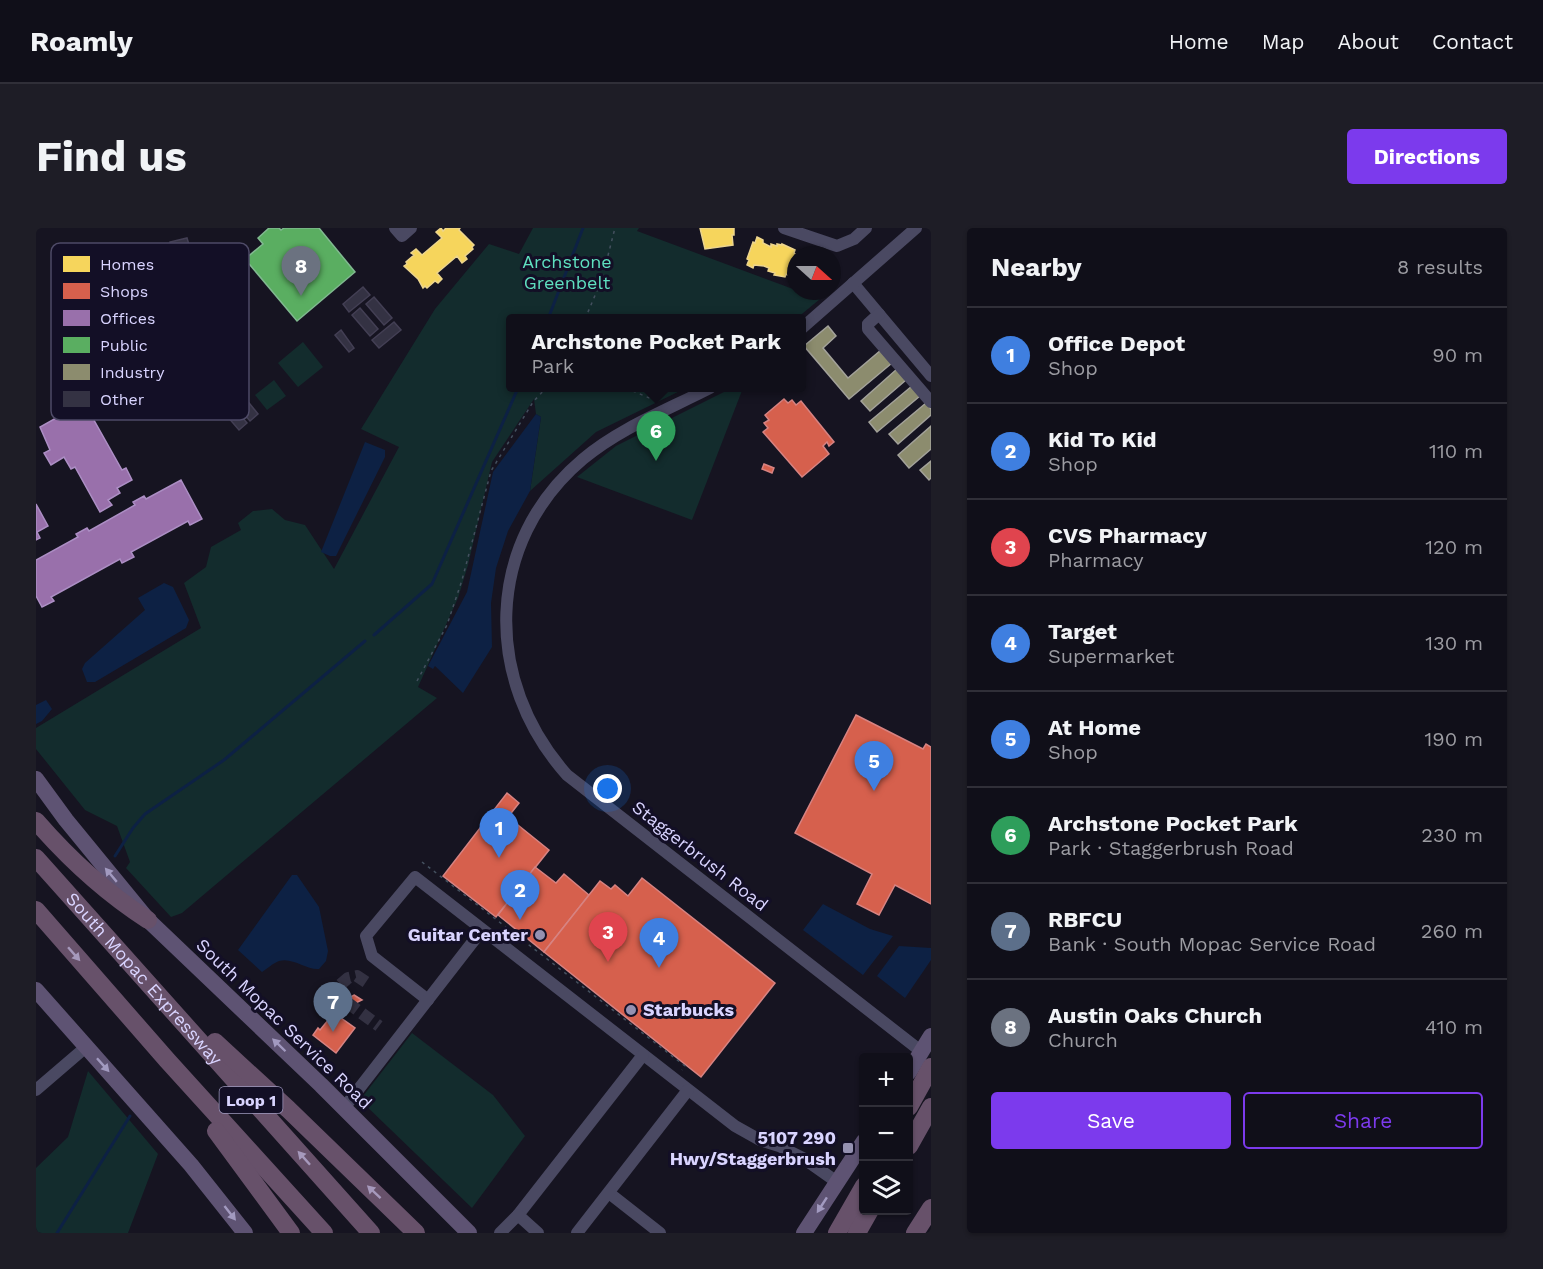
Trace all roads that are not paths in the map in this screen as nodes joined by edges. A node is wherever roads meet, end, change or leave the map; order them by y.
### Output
1 (395, 228) edge
2 (411, 228) edge
3 (784, 228) edge
4 (866, 228) edge
5 (916, 228) edge
6 (852, 284) junction
7 (879, 314) junction
8 (806, 325) edge
9 (931, 376) edge
10 (700, 392) edge
11 (931, 402) edge
12 (36, 779) edge
13 (36, 821) edge
14 (36, 858) edge
15 (36, 910) edge
16 (148, 920) junction
17 (482, 930) junction
18 (132, 966) junction
19 (36, 990) edge
20 (428, 1000) junction
21 (931, 1036) edge
22 (86, 1047) junction
23 (643, 1055) junction
24 (167, 1060) junction
25 (926, 1060) edge
26 (913, 1069) edge
27 (36, 1090) edge
28 (688, 1090) junction
29 (913, 1096) edge
30 (931, 1107) edge
31 (344, 1108) junction
32 (913, 1139) edge
33 (859, 1149) edge
34 (837, 1182) junction
35 (609, 1194) junction
36 (859, 1195) edge
37 (931, 1208) edge
38 (518, 1215) junction
39 (867, 1215) edge
40 (245, 1233) edge
41 (291, 1233) edge
42 (324, 1233) edge
43 (371, 1233) edge
44 (416, 1233) edge
45 (470, 1233) edge
46 (500, 1233) edge
47 (538, 1233) edge
48 (577, 1233) edge
49 (660, 1233) edge
50 (804, 1233) edge
51 (837, 1233) edge
52 (857, 1233) edge
53 (915, 1233) edge

1 - 2 street
3 - 4 street
5 - 6 street
6 - 7 street
6 - 8 street
7 - 9 street
7 - 11 street
10 - 25 street, Staggerbrush Road
16 -> 12 main road, South Mopac Service Road
13 - 16 highway
14 - 18 highway, South Mopac Expressway / Loop 1
15 -> 24 highway, South Mopac Expressway / Loop 1
31 -> 16 main road, South Mopac Service Road
17 - 20 street
17 - 20 street
17 - 23 street
43 -> 18 highway, South Mopac Expressway / Loop 1
44 -> 18 highway
19 - 22 main road
20 - 31 street
21 - 25 main road
22 - 27 street
22 -> 40 main road
23 - 28 street
23 - 38 street
24 - 41 highway
24 - 42 highway, South Mopac Expressway / Loop 1
25 - 26 main road
25 - 29 highway
28 - 34 street
28 - 35 street
30 - 32 highway
31 - 45 main road, South Mopac Service Road
33 - 34 main road
34 -> 50 main road
35 - 48 street
35 - 49 street
36 - 51 highway
37 - 53 highway
38 - 46 street
38 - 47 street
39 - 52 highway

